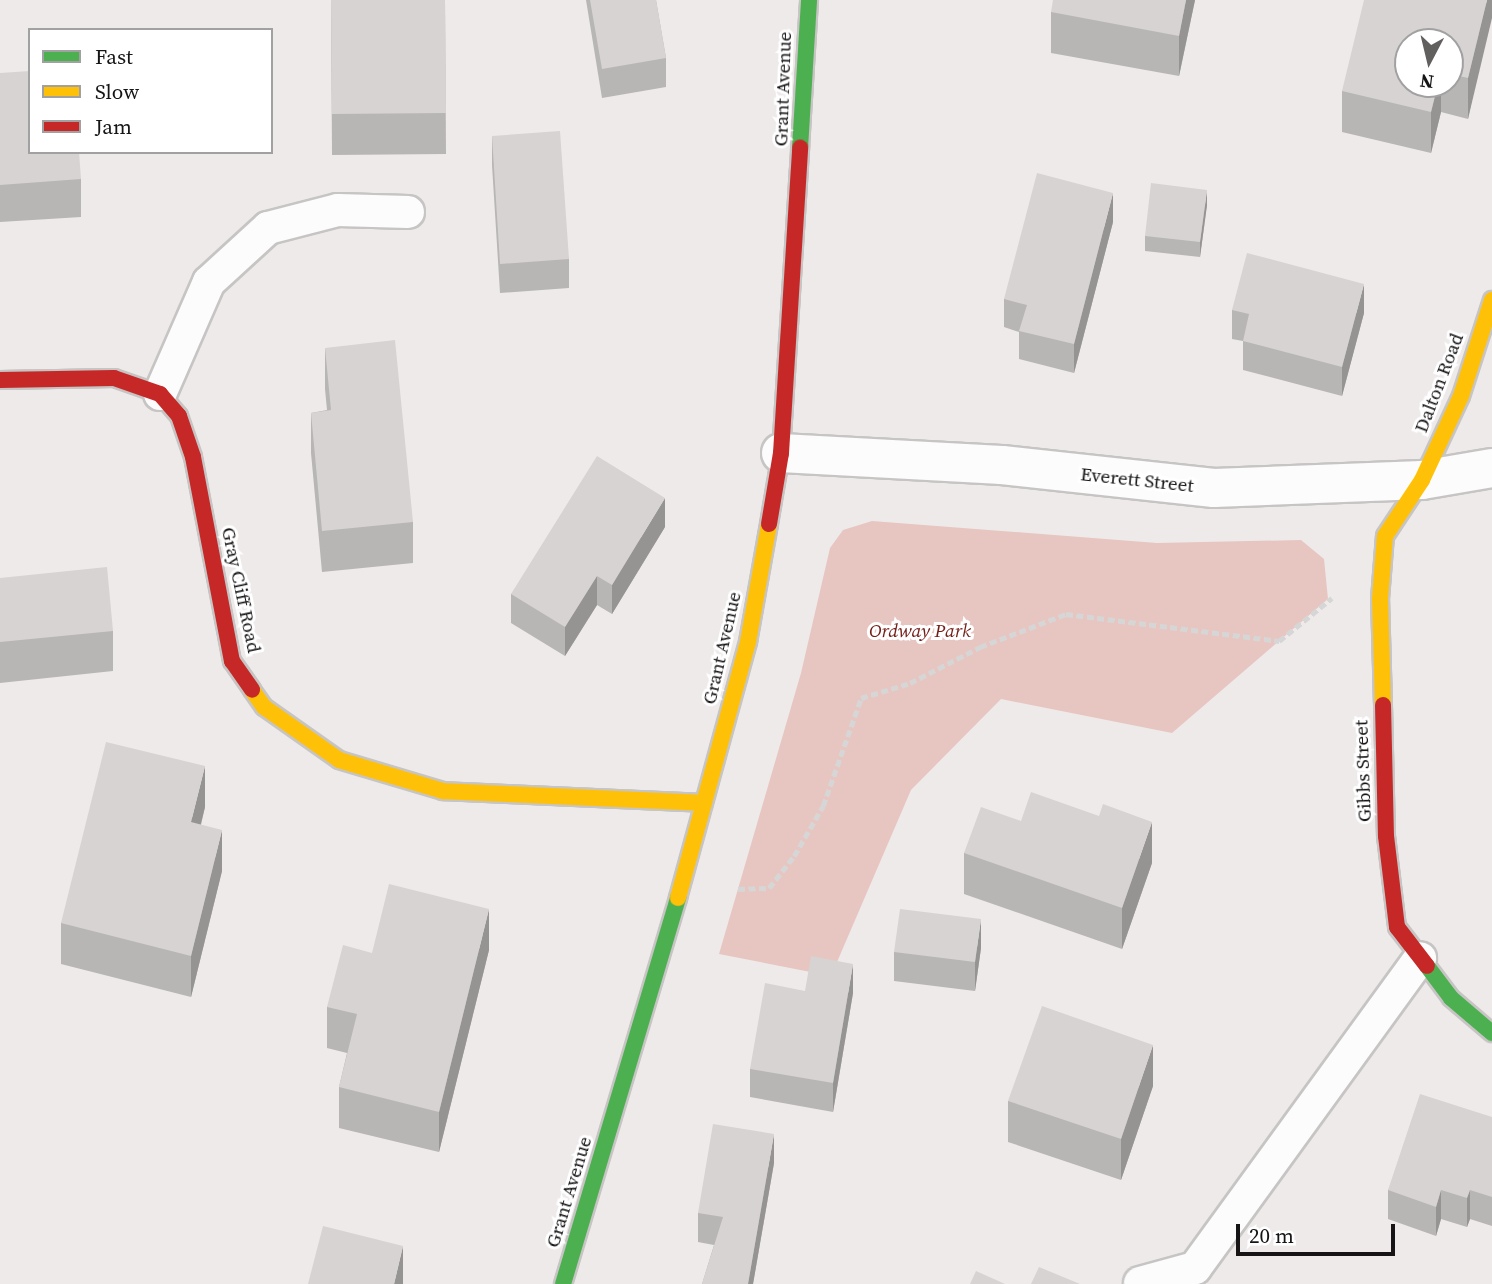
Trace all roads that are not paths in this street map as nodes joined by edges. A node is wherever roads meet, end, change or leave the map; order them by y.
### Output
1 (809, 0) edge
2 (408, 212) dead end
3 (1492, 300) edge
4 (0, 380) edge
5 (160, 394) junction
6 (781, 453) junction
7 (1492, 468) edge
8 (1422, 480) junction
9 (704, 803) junction
10 (1420, 958) junction
11 (1492, 1034) edge
12 (1140, 1283) edge
13 (563, 1284) edge

1 - 6 street, Grant Avenue
2 - 5 lane
3 - 8 street, Dalton Road
4 - 5 street
5 - 9 street, Gray Cliff Road
6 - 8 street, Everett Street
6 - 9 street, Grant Avenue
7 - 8 street, Everett Street
8 - 10 street, Gibbs Street
9 - 13 street, Grant Avenue
10 - 11 street, Gibbs Street
10 - 12 lane

